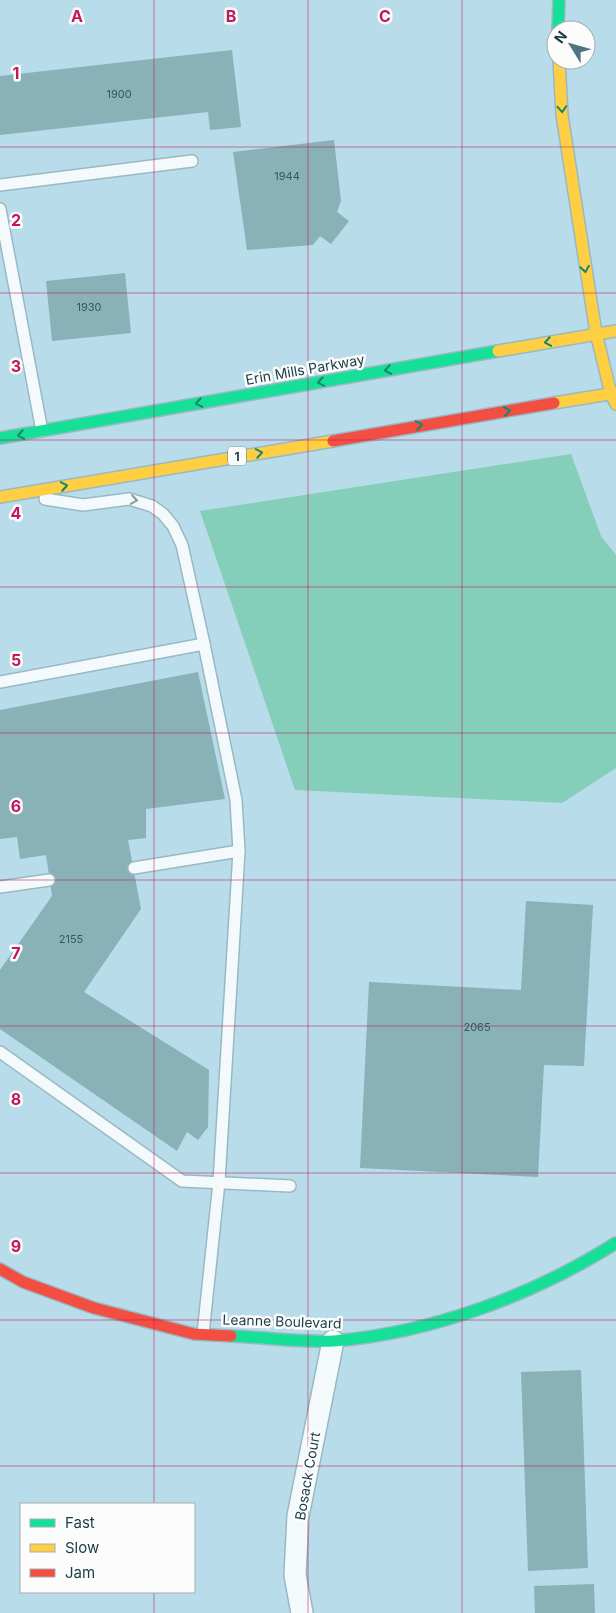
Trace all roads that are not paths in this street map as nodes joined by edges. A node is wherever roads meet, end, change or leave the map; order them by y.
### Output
1 (559, 0) edge
2 (558, 20) edge
3 (560, 70) edge
4 (192, 161) dead end
5 (0, 185) edge
6 (0, 209) edge
7 (616, 331) edge
8 (596, 334) junction
9 (614, 397) edge
10 (42, 431) junction
11 (0, 438) edge
12 (16, 494) junction
13 (0, 497) edge
14 (204, 644) junction
15 (0, 682) edge
16 (239, 851) junction
17 (134, 868) dead end
18 (49, 880) dead end
19 (0, 887) edge
20 (0, 1052) edge
21 (219, 1182) junction
22 (290, 1186) dead end
23 (616, 1243) edge
24 (0, 1269) edge
25 (202, 1334) junction
26 (333, 1341) junction
27 (302, 1613) edge

1 - 2 main road
3 -> 8 main road
4 - 5 lane
6 - 10 lane
7 - 8 main road, Erin Mills Parkway
8 - 9 main road
8 -> 10 main road, Erin Mills Parkway
12 -> 9 main road, 1
10 -> 11 main road, Erin Mills Parkway
12 - 13 main road, 1
12 -> 14 lane
14 - 15 lane
14 - 16 lane
16 - 17 lane
16 - 21 lane
18 - 19 lane
20 - 21 lane
21 - 22 lane
21 - 25 lane
23 - 26 main road, Leanne Boulevard
24 - 25 main road, Leanne Boulevard
25 - 26 main road, Leanne Boulevard
26 - 27 street, Bosack Court

